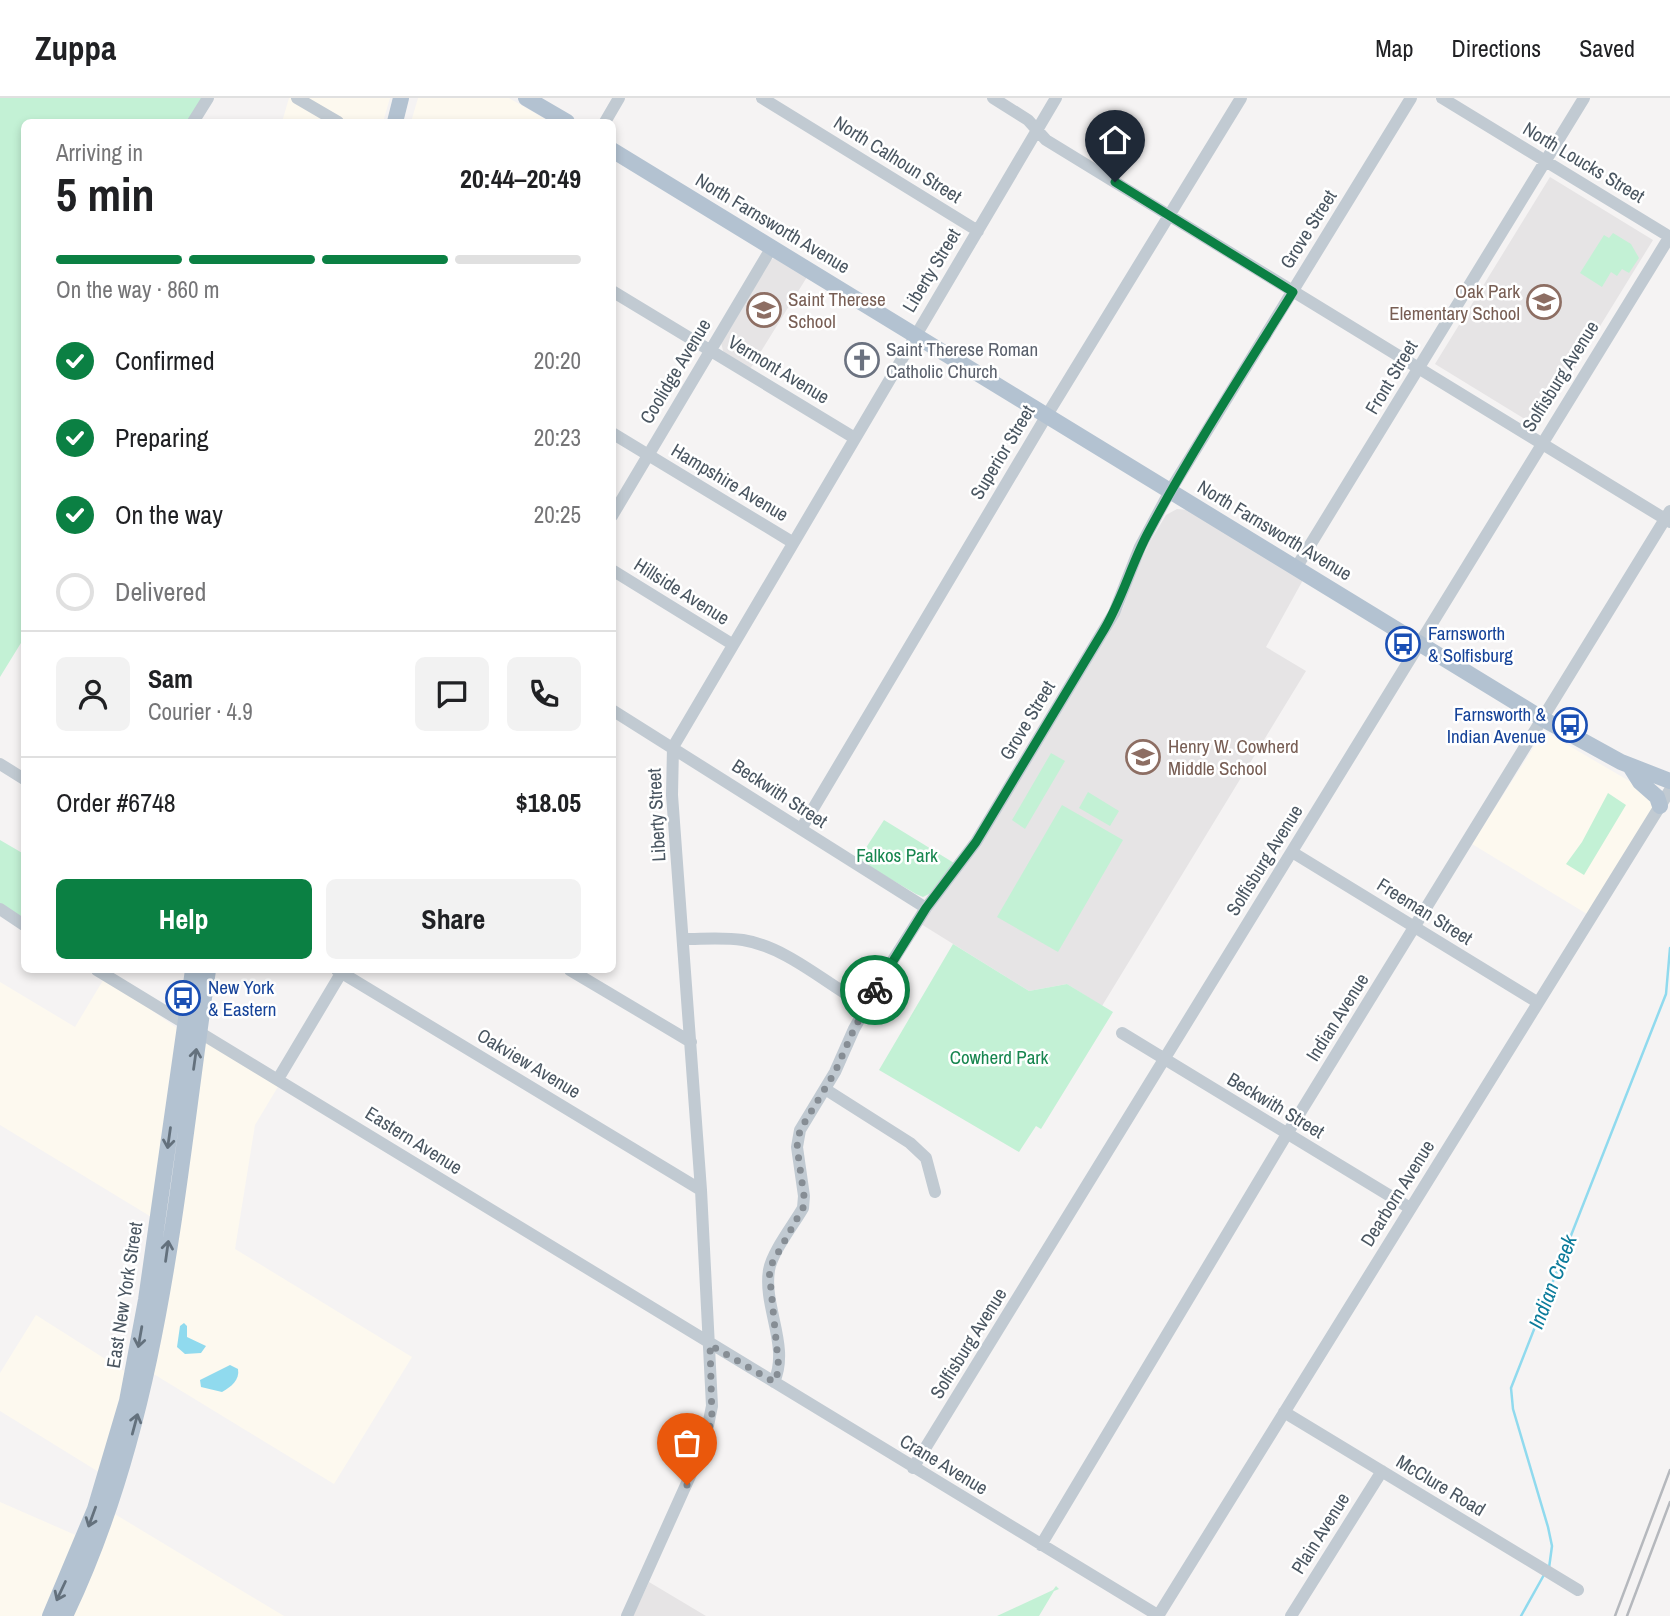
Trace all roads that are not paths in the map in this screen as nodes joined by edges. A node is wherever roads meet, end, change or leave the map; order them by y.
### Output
1 (208, 98) edge
2 (297, 98) edge
3 (401, 98) edge
4 (619, 98) edge
5 (762, 98) edge
6 (993, 98) edge
7 (1056, 98) edge
8 (1241, 98) edge
9 (1411, 98) edge
10 (1442, 98) edge
11 (1584, 98) edge
12 (528, 99) edge
13 (195, 119) edge
14 (333, 119) edge
15 (396, 119) edge
16 (562, 119) edge
17 (607, 119) edge
18 (1037, 130) junction
19 (616, 152) edge
20 (1545, 161) junction
21 (1170, 216) junction
22 (978, 231) junction
23 (1670, 236) edge
24 (772, 247) junction
25 (1293, 292) junction
26 (616, 293) edge
27 (914, 335) junction
28 (710, 350) junction
29 (1419, 369) junction
30 (1047, 415) junction
31 (616, 435) edge
32 (853, 437) junction
33 (1541, 443) junction
34 (648, 455) junction
35 (1170, 491) junction
36 (616, 509) edge
37 (1668, 517) edge
38 (792, 542) junction
39 (1296, 568) junction
40 (616, 572) edge
41 (1420, 644) junction
42 (732, 645) junction
43 (616, 712) edge
44 (1543, 719) junction
45 (673, 747) junction
46 (0, 764) edge
47 (1630, 766) junction
48 (21, 777) edge
49 (1670, 781) edge
50 (1670, 790) edge
51 (1660, 806) junction
52 (801, 830) junction
53 (1292, 852) junction
54 (926, 908) junction
55 (0, 909) edge
56 (21, 923) edge
57 (1415, 927) junction
58 (683, 939) junction
59 (102, 973) edge
60 (193, 973) edge
61 (207, 973) edge
62 (338, 973) edge
63 (345, 973) edge
64 (575, 973) edge
65 (848, 995) dead end
66 (1537, 1002) junction
67 (192, 1027) junction
68 (1122, 1033) dead end
69 (691, 1042) junction
70 (1164, 1059) junction
71 (278, 1079) junction
72 (825, 1089) junction
73 (1287, 1134) junction
74 (701, 1190) junction
75 (935, 1192) dead end
76 (1410, 1208) junction
77 (710, 1345) junction
78 (774, 1382) junction
79 (1284, 1412) junction
80 (913, 1468) junction
81 (1382, 1472) junction
82 (1041, 1545) junction
83 (1578, 1590) dead end
84 (50, 1616) edge
85 (65, 1616) edge
86 (627, 1616) edge
87 (1158, 1616) edge
88 (1291, 1616) edge

1 - 13 street
2 - 14 street
3 - 15 main road
4 - 17 street
5 - 22 street, North Calhoun Street
6 - 18 street
7 - 18 street, Liberty Street
8 - 21 street, Superior Street
9 - 25 street, Grove Street
10 - 20 street, North Loucks Street
11 - 20 street, Front Street
12 - 16 main road
18 - 21 street
18 - 22 street, Liberty Street
19 - 24 main road, North Farnsworth Avenue
20 - 23 street, North Loucks Street
20 - 29 street, Front Street
21 - 25 street
21 - 30 street, Superior Street
22 - 27 street, Liberty Street
23 - 33 street, Solfisburg Avenue
24 - 27 main road, North Farnsworth Avenue
24 - 28 street, Coolidge Avenue
25 - 29 street
25 - 35 street, Grove Street
26 - 28 street, Vermont Avenue
27 - 30 main road, North Farnsworth Avenue
27 - 32 street, Liberty Street
28 - 32 street, Vermont Avenue
28 - 34 street, Coolidge Avenue
29 - 33 street
29 - 39 street, Front Street
30 - 35 main road, North Farnsworth Avenue
30 - 52 street, Superior Street
31 - 34 street, Hampshire Avenue
32 - 38 street, Liberty Street
33 - 37 street
33 - 41 street, Solfisburg Avenue
34 - 36 street, Coolidge Avenue
34 - 38 street, Hampshire Avenue
35 - 39 main road, North Farnsworth Avenue
35 - 54 street, Grove Street
37 - 44 street, Indian Avenue
38 - 42 street, Liberty Street
39 - 41 main road, North Farnsworth Avenue
40 - 42 street, Hillside Avenue
41 - 44 main road, North Farnsworth Avenue
41 - 53 street, Solfisburg Avenue
42 - 45 street, Liberty Street
43 - 45 street, Beckwith Street
44 - 47 main road, North Farnsworth Avenue
44 - 57 street, Indian Avenue
45 - 52 street, Beckwith Street
45 - 58 street, Liberty Street
46 - 48 street
47 - 49 main road, North Farnsworth Avenue
47 - 51 main road
50 - 51 street, Dearborn Avenue
51 - 66 street, Dearborn Avenue
52 - 54 street, Beckwith Street
53 - 57 street, Freeman Street
53 - 70 street, Solfisburg Avenue
54 - 72 street, Grove Street
55 - 56 street
57 - 66 street, Freeman Street
57 - 73 street, Indian Avenue
58 - 65 street
58 - 69 street, Liberty Street
59 - 67 street, Eastern Avenue
60 - 67 main road, East New York Street
61 - 67 main road, East New York Street
62 - 71 street
63 - 74 street, Oakview Avenue
64 - 69 street
66 - 76 street, Dearborn Avenue
67 - 71 street, Eastern Avenue
67 -> 84 main road, East New York Street
85 -> 67 main road, East New York Street
68 - 70 street, Beckwith Street
69 - 74 street, Liberty Street
70 - 73 street, Beckwith Street
70 - 80 street, Solfisburg Avenue
71 - 77 street, Eastern Avenue
72 - 75 street
72 - 78 street, Grove Street
73 - 76 street, Beckwith Street
73 - 82 street, Indian Avenue
74 - 77 street, Liberty Street
76 - 79 street, Dearborn Avenue
77 - 78 street, Crane Avenue
77 - 86 street, Liberty Street
78 - 80 street, Crane Avenue
79 - 81 street, McClure Road
79 - 87 street, Dearborn Avenue
80 - 82 street, Crane Avenue
81 - 83 street, McClure Road
81 - 88 street, Plain Avenue
82 - 87 street, Crane Avenue

